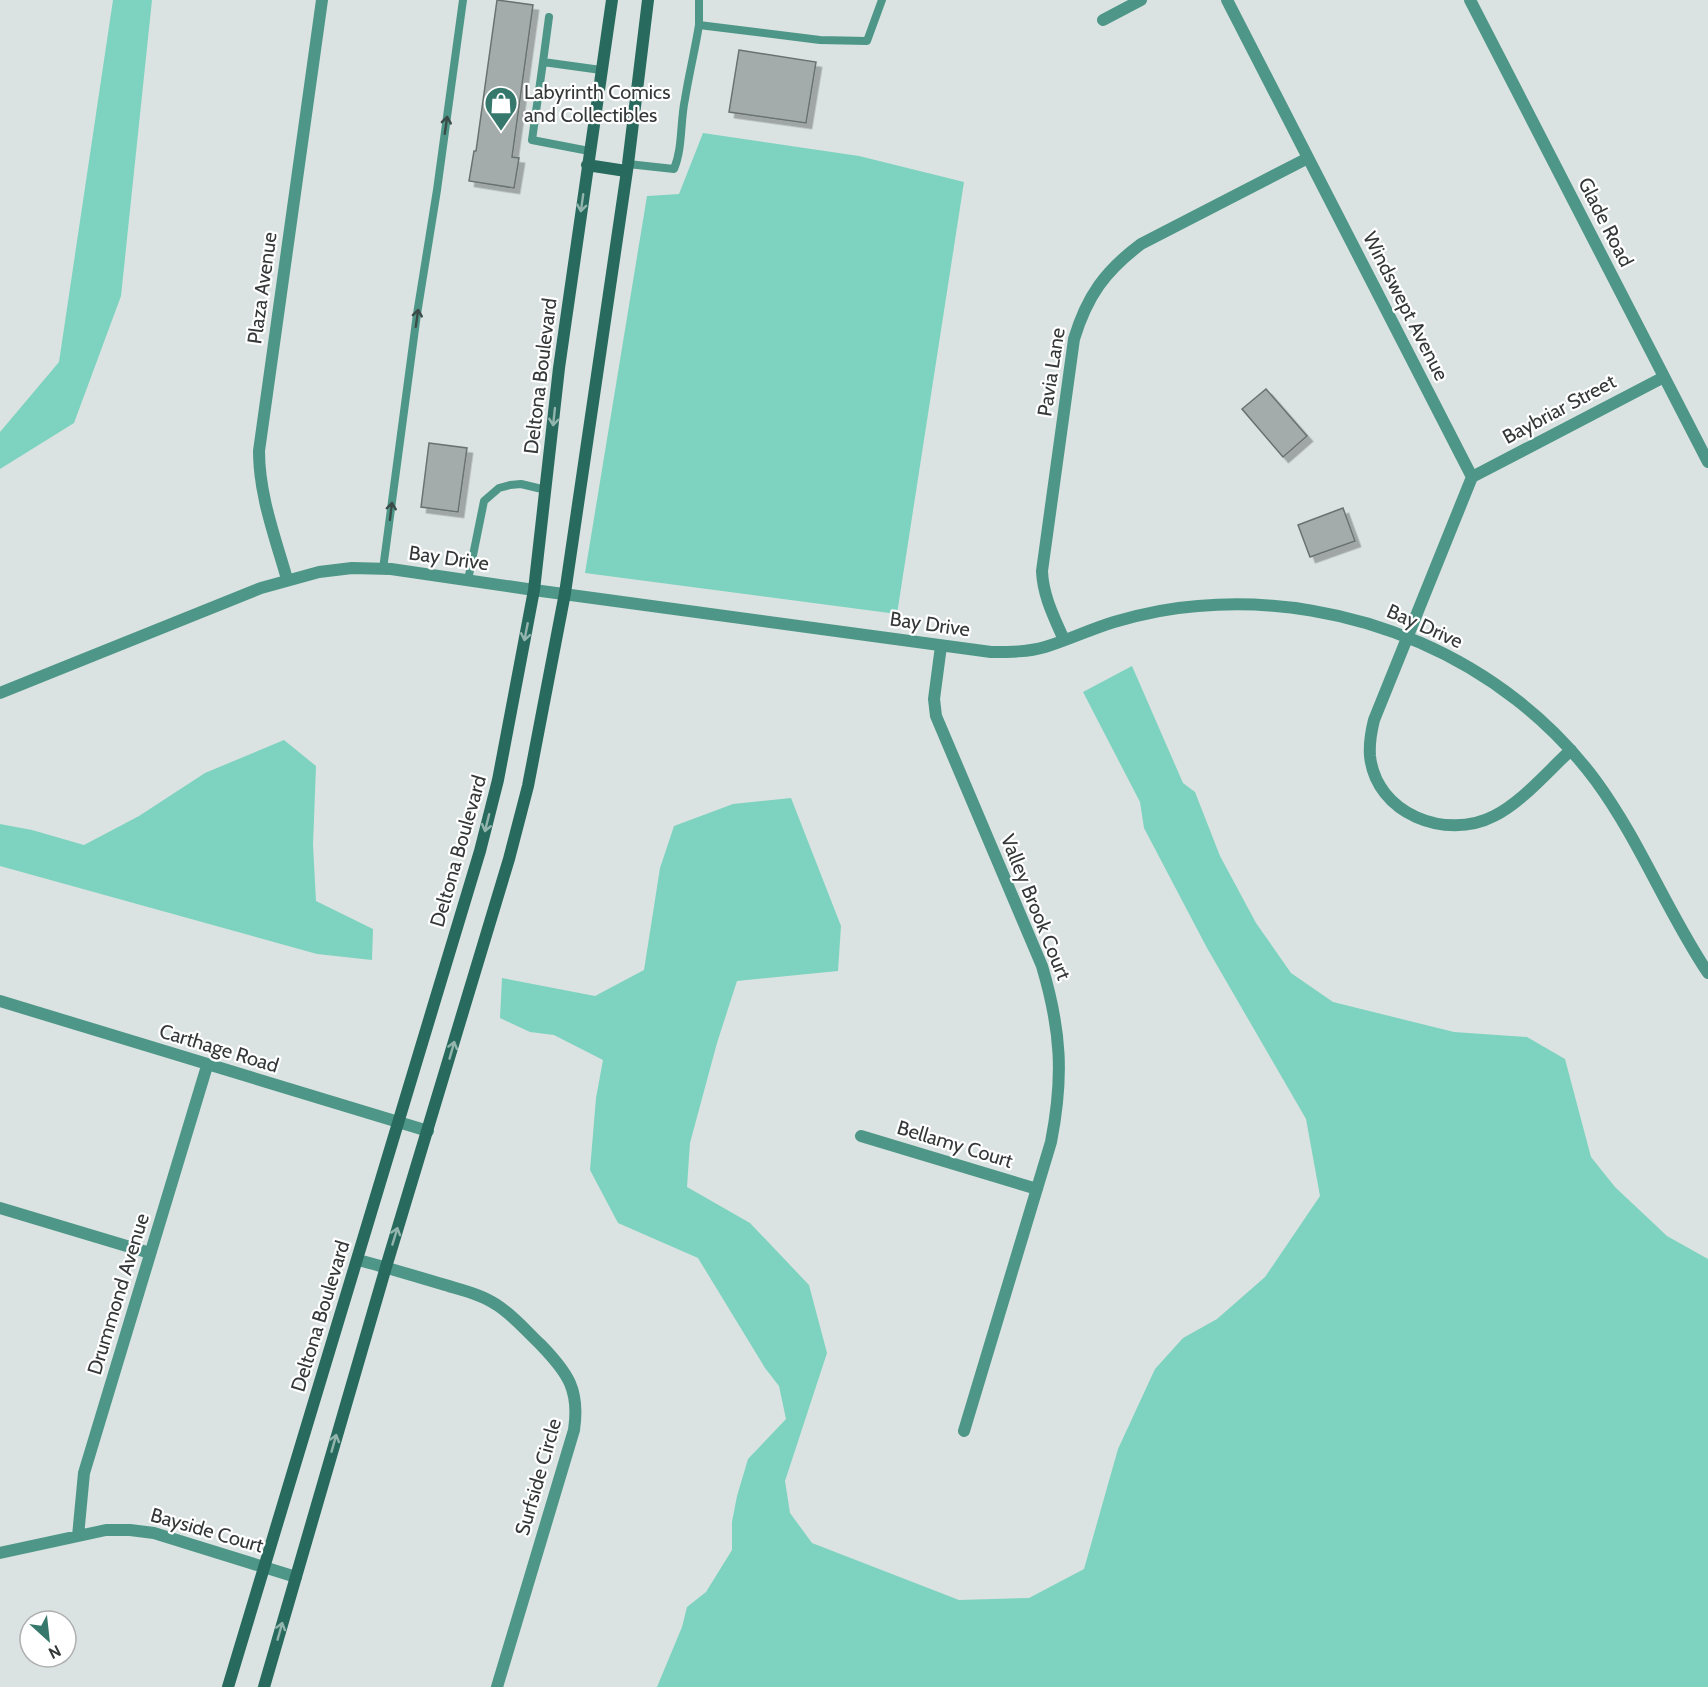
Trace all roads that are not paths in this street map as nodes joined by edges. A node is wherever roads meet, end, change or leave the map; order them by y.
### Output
1 (322, 0) edge
2 (463, 0) edge
3 (612, 0) edge
4 (648, 0) edge
5 (699, 0) edge
6 (882, 0) edge
7 (1141, 0) edge
8 (1227, 0) edge
9 (1470, 0) edge
10 (549, 17) dead end
11 (1103, 20) dead end
12 (699, 25) junction
13 (543, 62) junction
14 (601, 70) junction
15 (589, 151) junction
16 (1308, 158) junction
17 (587, 165) junction
18 (627, 167) junction
19 (1664, 377) junction
20 (1708, 462) edge
21 (1472, 477) junction
22 (546, 490) junction
23 (383, 569) junction
24 (287, 579) junction
25 (468, 580) junction
26 (534, 590) junction
27 (565, 593) junction
28 (1408, 636) junction
29 (1064, 640) junction
30 (941, 646) junction
31 (0, 693) edge
32 (1571, 750) junction
33 (1708, 974) edge
34 (0, 1002) edge
35 (207, 1066) junction
36 (397, 1122) junction
37 (428, 1131) junction
38 (861, 1136) dead end
39 (1037, 1189) junction
40 (0, 1208) edge
41 (150, 1253) junction
42 (358, 1260) junction
43 (386, 1267) junction
44 (964, 1431) dead end
45 (78, 1536) junction
46 (0, 1552) edge
47 (265, 1567) junction
48 (296, 1577) junction
49 (228, 1687) edge
50 (264, 1687) edge
51 (497, 1687) edge

1 - 24 street, Plaza Avenue
23 -> 2 lane
3 - 14 main road, Deltona Boulevard
4 - 18 main road
5 - 12 lane
6 - 12 lane
7 - 11 street
8 - 16 street, Windswept Avenue
9 - 19 street, Glade Road
10 - 13 lane
12 - 18 lane
13 - 14 lane
13 - 15 lane
14 - 15 main road, Deltona Boulevard
15 - 17 main road, Deltona Boulevard
16 - 21 street, Windswept Avenue
16 - 29 street, Pavia Lane
17 - 18 main road
17 -> 22 main road, Deltona Boulevard
18 - 27 main road
19 - 20 street, Glade Road
19 - 21 street, Baybriar Street
21 - 28 street
22 - 25 lane
22 - 26 main road, Deltona Boulevard
23 - 24 street, Bay Drive
23 - 25 street, Bay Drive
24 - 31 street, Bay Drive
25 - 26 street, Bay Drive
26 - 27 street, Bay Drive
26 -> 36 main road, Deltona Boulevard
27 - 30 street, Bay Drive
37 -> 27 main road
28 - 29 street, Bay Drive
28 - 32 street, Bay Drive
28 - 32 street
29 - 30 street, Bay Drive
30 - 39 street, Valley Brook Court
32 - 33 street, Bay Drive
34 - 35 street, Carthage Road
35 - 36 street, Carthage Road
35 - 41 street, Drummond Avenue
36 - 37 street, Carthage Road
36 - 42 main road, Deltona Boulevard
43 -> 37 main road
38 - 39 street, Bellamy Court
39 - 44 street, Valley Brook Court
40 - 41 street
41 - 45 street, Drummond Avenue
42 - 43 street, Surfside Circle
42 - 47 main road, Deltona Boulevard
48 -> 43 main road
43 - 51 street, Surfside Circle
45 - 46 street, Bayside Court
45 - 47 street, Bayside Court
47 - 48 street, Bayside Court
47 - 49 main road, Deltona Boulevard
50 -> 48 main road

